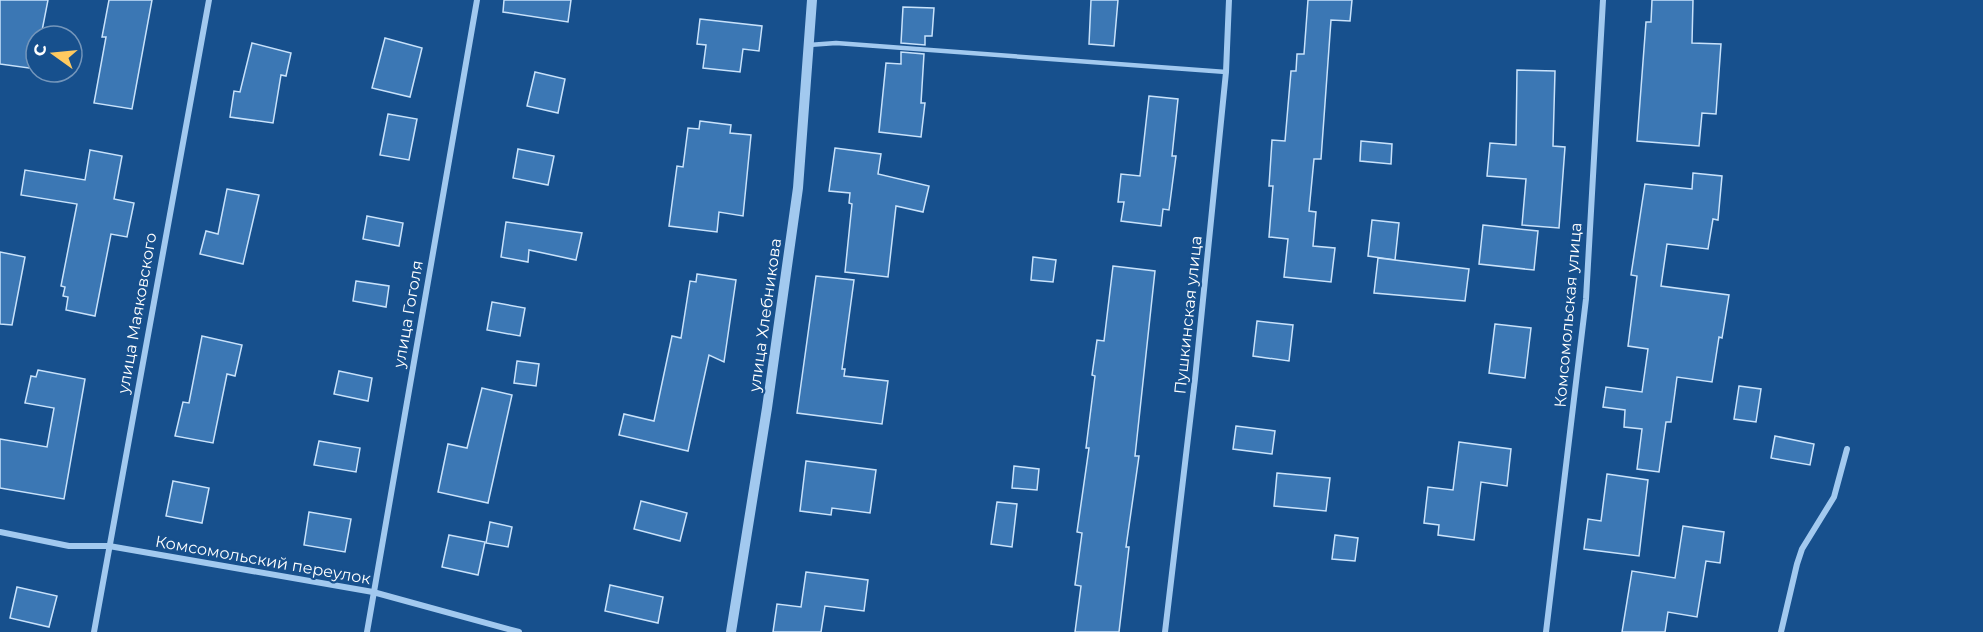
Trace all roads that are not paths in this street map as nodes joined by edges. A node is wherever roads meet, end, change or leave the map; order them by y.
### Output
1 (209, 0) edge
2 (477, 0) edge
3 (812, 0) edge
4 (1229, 0) edge
5 (1603, 0) edge
6 (809, 45) junction
7 (1226, 72) junction
8 (1847, 449) dead end
9 (0, 532) edge
10 (108, 546) junction
11 (373, 592) junction
12 (94, 632) edge
13 (367, 632) edge
14 (519, 632) edge
15 (731, 632) edge
16 (1165, 632) edge
17 (1546, 632) edge
18 (1780, 632) edge

1 - 10 street, улица Маяковского
2 - 11 street, улица Гоголя
3 - 6 street, улица Хлебникова
4 - 7 street, Пушкинская улица
5 - 17 street, Комсомольская улица
6 - 7 lane
6 - 15 street, улица Хлебникова
7 - 16 street, Пушкинская улица
8 - 18 street
9 - 10 street, Комсомольский переулок
10 - 11 street, Комсомольский переулок
10 - 12 street, улица Маяковского
11 - 13 street, улица Гоголя
11 - 14 street, Комсомольский переулок

